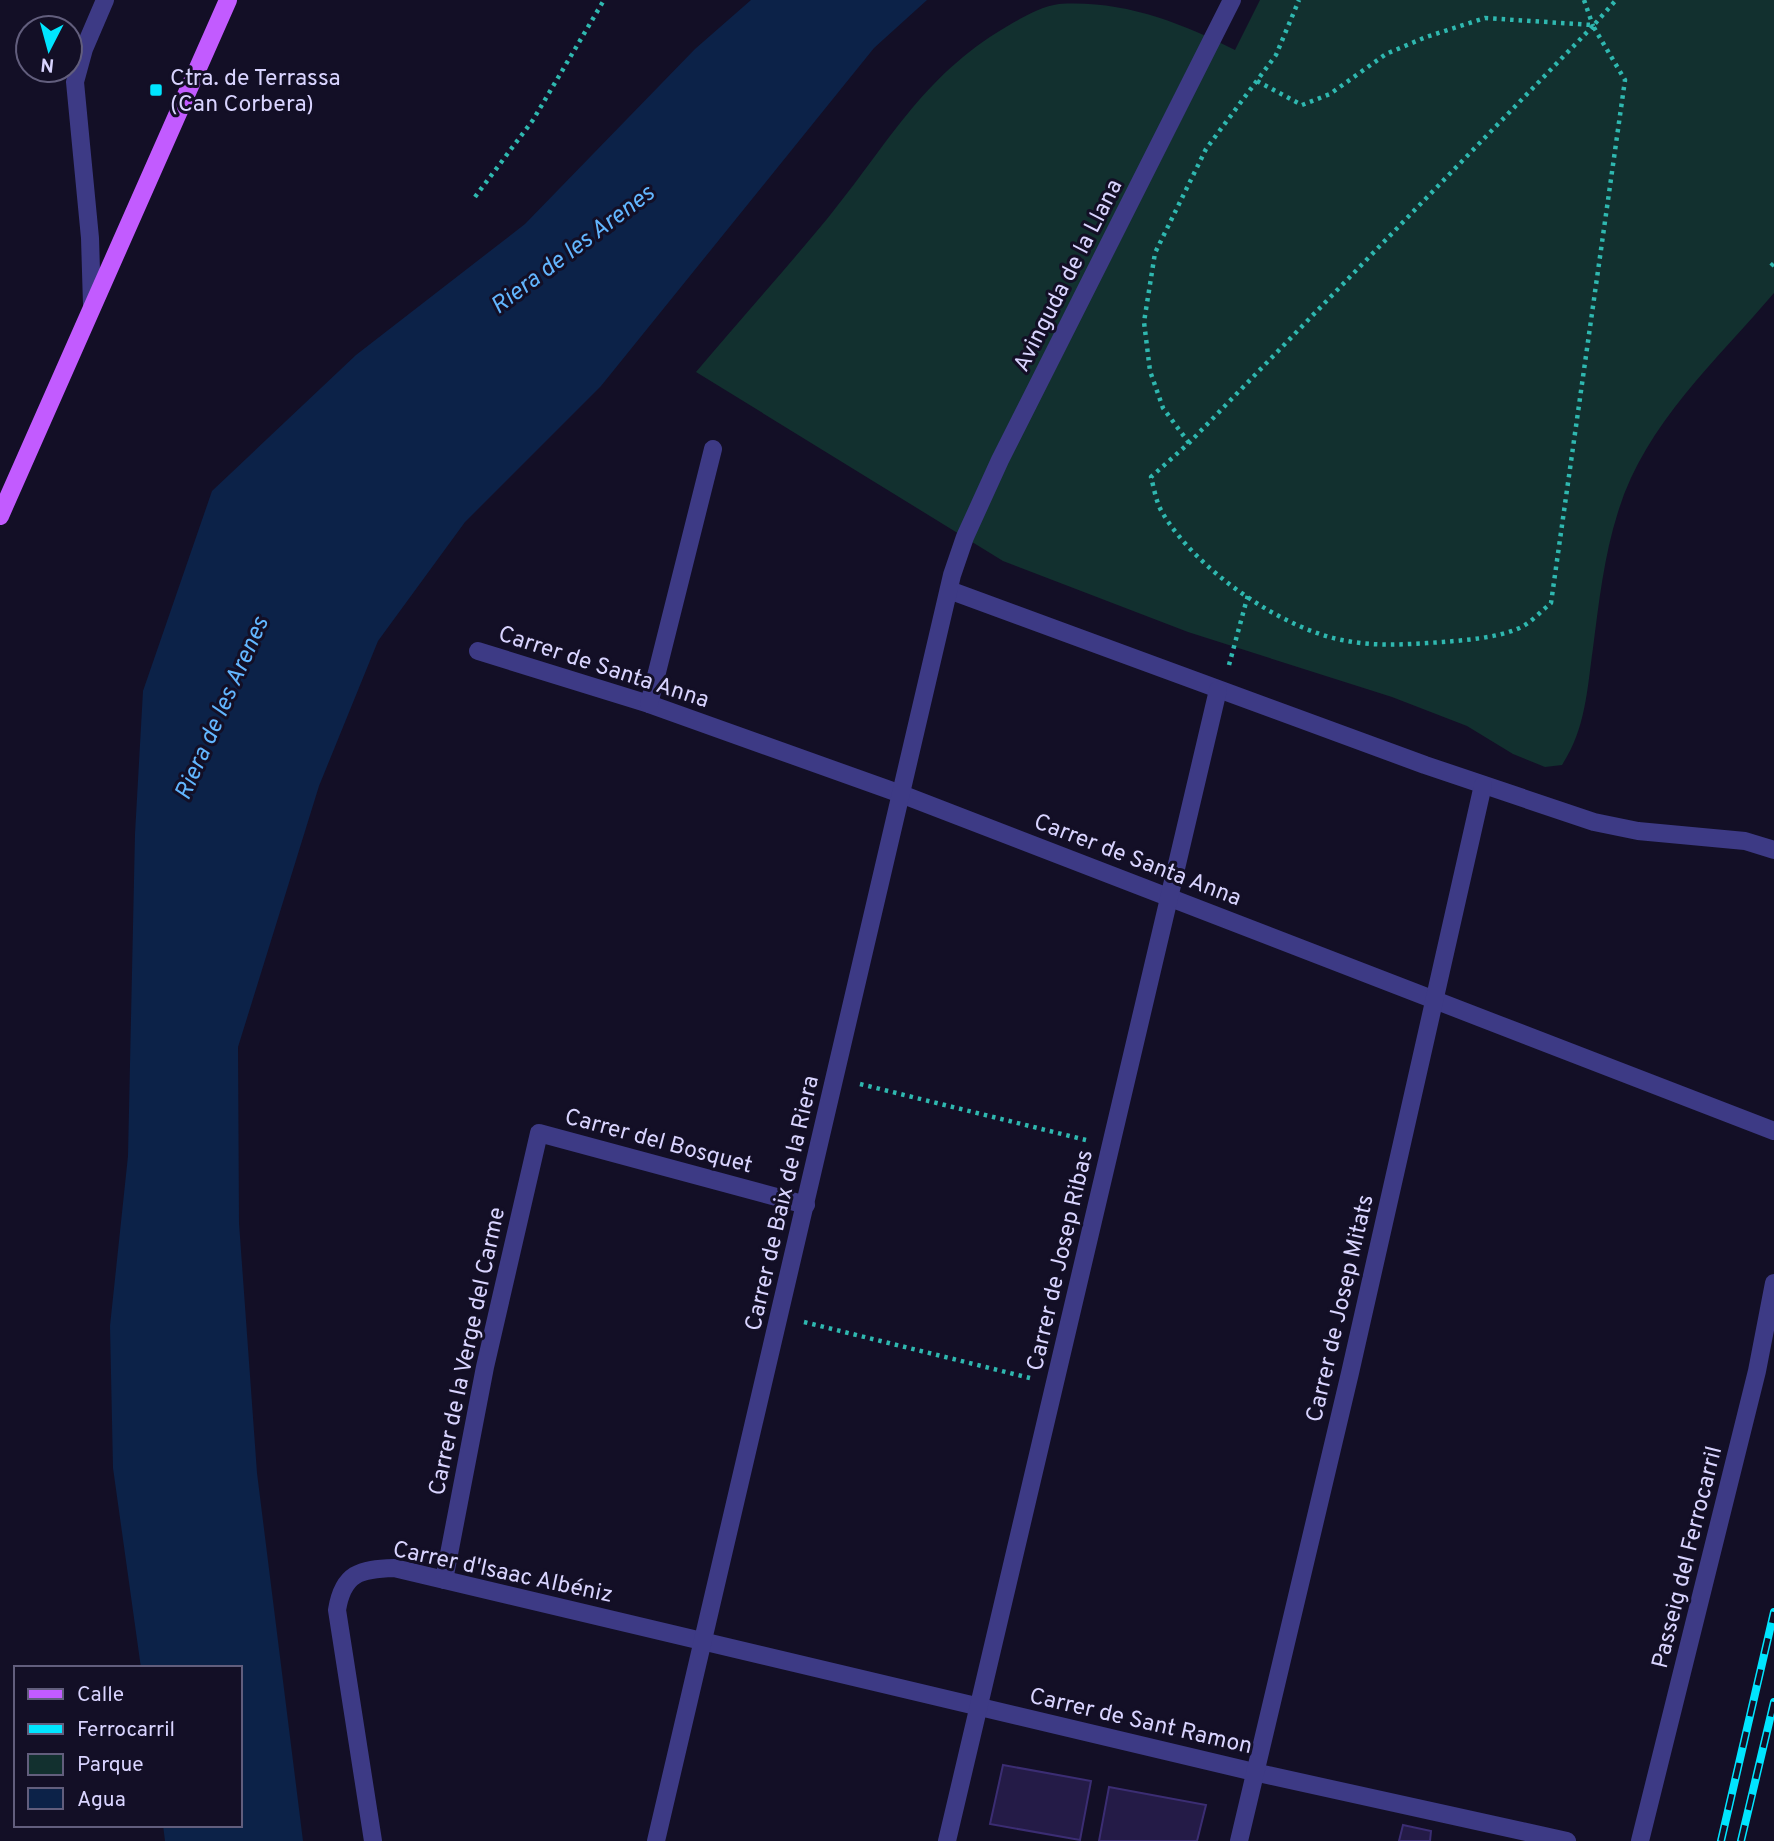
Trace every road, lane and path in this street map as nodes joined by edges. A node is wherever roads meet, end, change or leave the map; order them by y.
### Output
1 (104, 0) edge
2 (228, 0) edge
3 (604, 0) edge
4 (1232, 0) edge
5 (1299, 0) edge
6 (1584, 0) edge
7 (1616, 0) edge
8 (1593, 26) junction
9 (1257, 80) junction
10 (475, 197) dead end
11 (92, 305) junction
12 (1189, 443) junction
13 (713, 449) dead end
14 (0, 516) edge
15 (951, 583) junction
16 (1248, 595) junction
17 (478, 651) dead end
18 (1219, 690) junction
19 (649, 704) junction
20 (1483, 785) junction
21 (901, 794) junction
22 (1774, 850) edge
23 (1168, 897) junction
24 (1434, 999) junction
25 (835, 1077) junction
26 (1774, 1131) edge
27 (539, 1133) joint
28 (1110, 1146) junction
29 (806, 1205) junction
30 (1774, 1283) edge
31 (780, 1316) junction
32 (1055, 1384) junction
33 (444, 1580) junction
34 (704, 1642) junction
35 (979, 1707) junction
36 (1254, 1772) junction
37 (373, 1841) edge
38 (656, 1841) edge
39 (947, 1841) edge
40 (1239, 1841) edge
41 (1567, 1841) edge
42 (1640, 1841) edge

1 - 11 street
2 - 11 main road
3 - 10 path
4 - 15 street, Avinguda de la Llana
5 - 9 path
6 - 8 path
7 - 8 path
8 - 9 path
8 - 12 path
8 - 16 path
9 - 12 path
11 - 14 main road
12 - 16 path
13 - 19 street
15 - 18 street
15 - 21 street, Carrer de Baix de la Riera
16 - 18 path
17 - 19 street, Carrer de Santa Anna
18 - 20 street
18 - 23 street, Carrer de Josep Ribas
19 - 21 street, Carrer de Santa Anna
20 - 22 street
20 - 24 street, Carrer de Josep Mitats
21 - 23 street, Carrer de Santa Anna
21 - 25 street, Carrer de Baix de la Riera
23 - 24 street, Carrer de Santa Anna
23 - 28 street, Carrer de Josep Ribas
24 - 26 street, Carrer de Santa Anna
24 - 36 street, Carrer de Josep Mitats
25 - 28 path
25 - 29 street, Carrer de Baix de la Riera
27 - 29 street, Carrer del Bosquet
27 - 33 street, Carrer de la Verge del Carme
28 - 32 street, Carrer de Josep Ribas
29 - 31 street, Carrer de Baix de la Riera
30 - 42 street, Passeig del Ferrocarril
31 - 32 path
31 - 34 street, Carrer de Baix de la Riera
32 - 35 street, Carrer de Josep Ribas
33 - 34 street, Carrer d'Isaac Albéniz
33 - 37 street, Carrer d'Isaac Albéniz
34 - 35 street, Carrer de Sant Ramon
34 - 38 street, Carrer de Baix de la Riera
35 - 36 street, Carrer de Sant Ramon
35 - 39 street, Carrer de Josep Ribas
36 - 40 street, Carrer de Josep Mitats
36 - 41 street, Carrer de Sant Ramon

